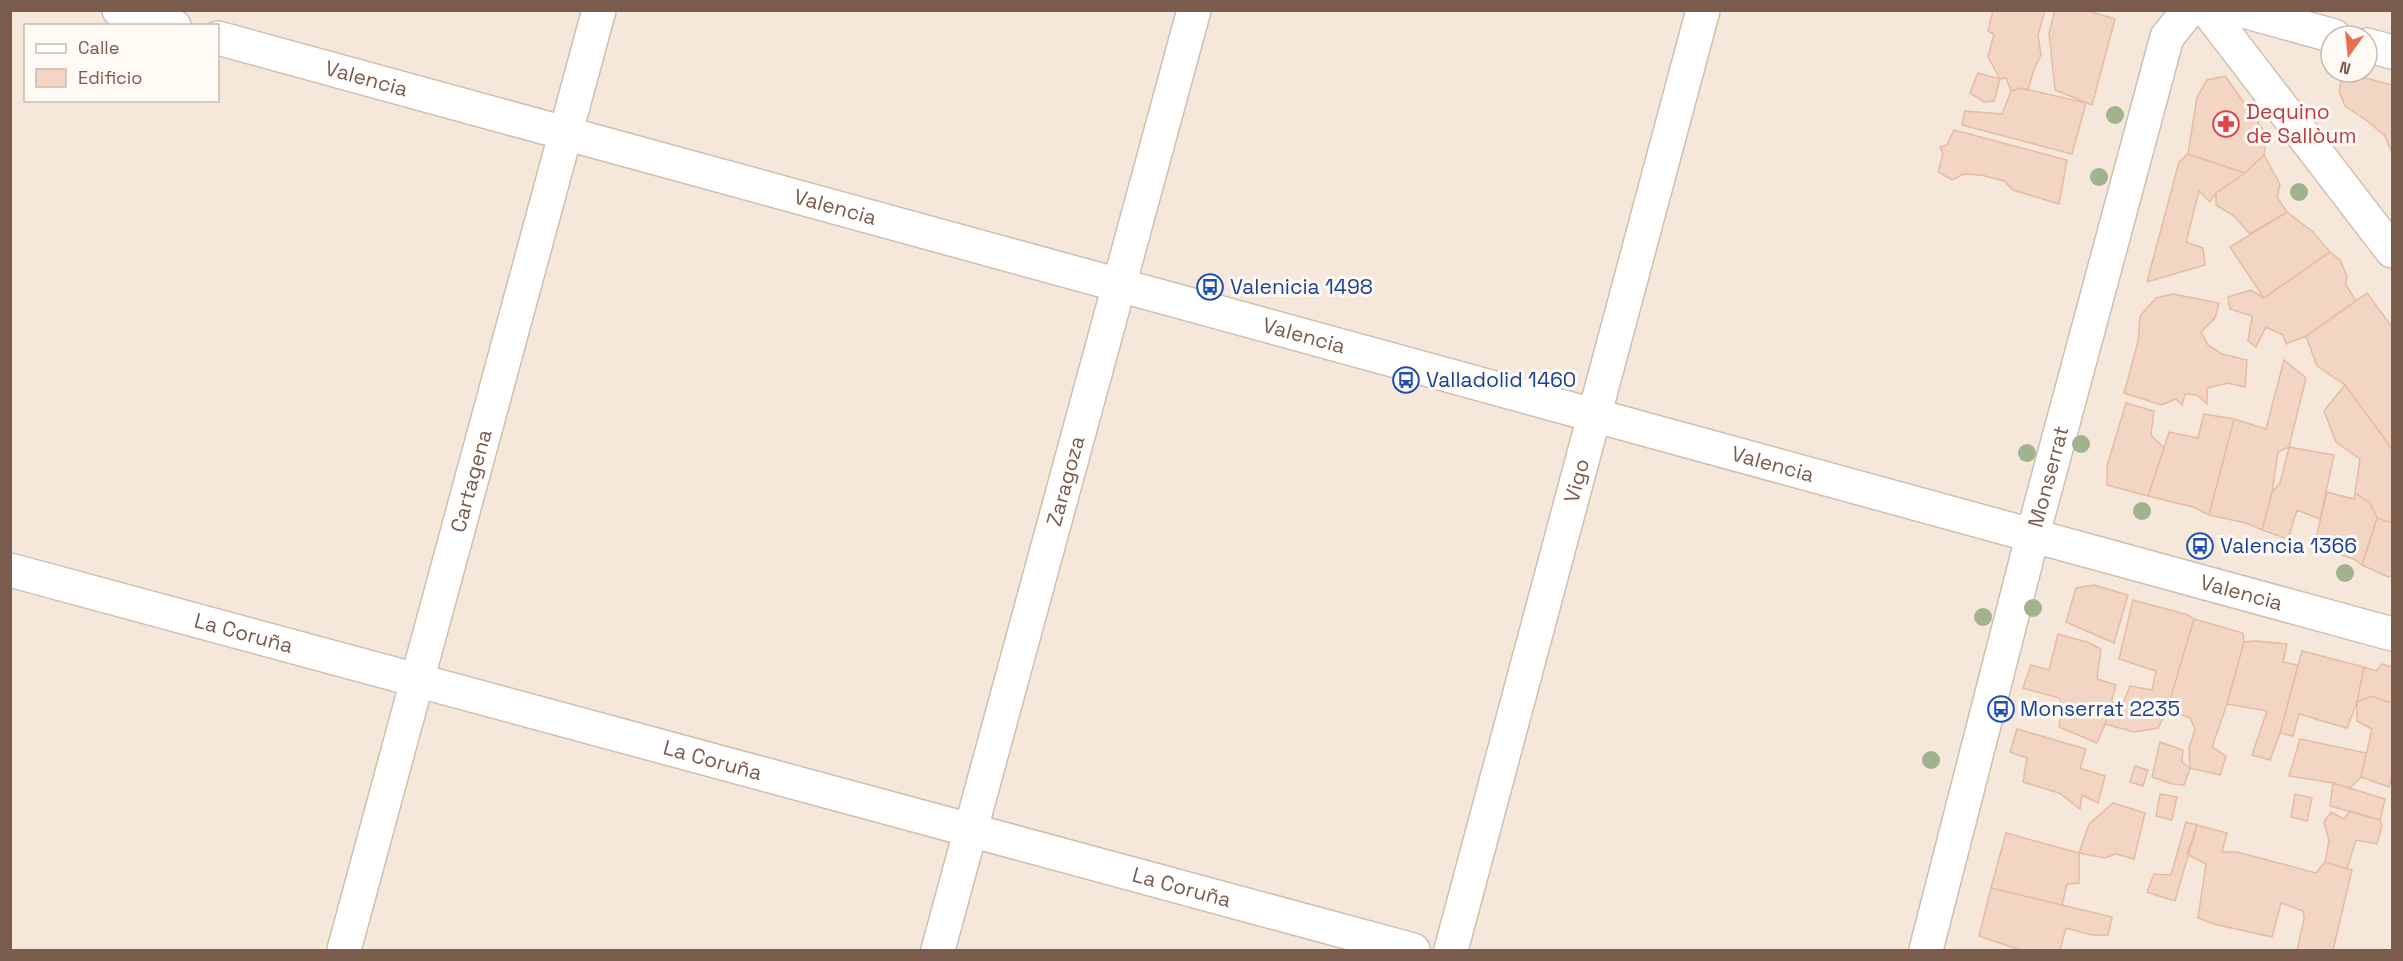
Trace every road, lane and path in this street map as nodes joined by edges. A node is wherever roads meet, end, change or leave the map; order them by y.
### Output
1 (119, 10) edge
2 (599, 10) edge
3 (1194, 10) edge
4 (1703, 10) edge
5 (2189, 10) edge
6 (2207, 10) edge
7 (2240, 10) edge
8 (167, 24) edge
9 (2319, 32) edge
10 (219, 38) edge
11 (566, 133) junction
12 (2392, 251) edge
13 (1120, 284) junction
14 (1595, 414) junction
15 (2033, 534) junction
16 (10, 570) edge
17 (2392, 634) edge
18 (417, 681) junction
19 (971, 831) junction
20 (344, 951) edge
21 (938, 951) edge
22 (1413, 951) edge
23 (1451, 951) edge
24 (1926, 951) edge

1 - 8 street
2 - 11 street, Cartagena
3 - 13 street, Zaragoza
4 - 14 street, Vigo
5 - 15 street, Monserrat
6 - 12 street
7 - 9 street
10 - 11 street, Valencia
11 - 13 street, Valencia
11 - 18 street, Cartagena
13 - 14 street, Valencia
13 - 19 street, Zaragoza
14 - 15 street, Valencia
14 - 23 street, Vigo
15 - 17 street, Valencia
15 - 24 street, Monserrat
16 - 18 street, La Coruña
18 - 19 street, La Coruña
18 - 20 street, Cartagena
19 - 21 street, Zaragoza
19 - 22 street, La Coruña

